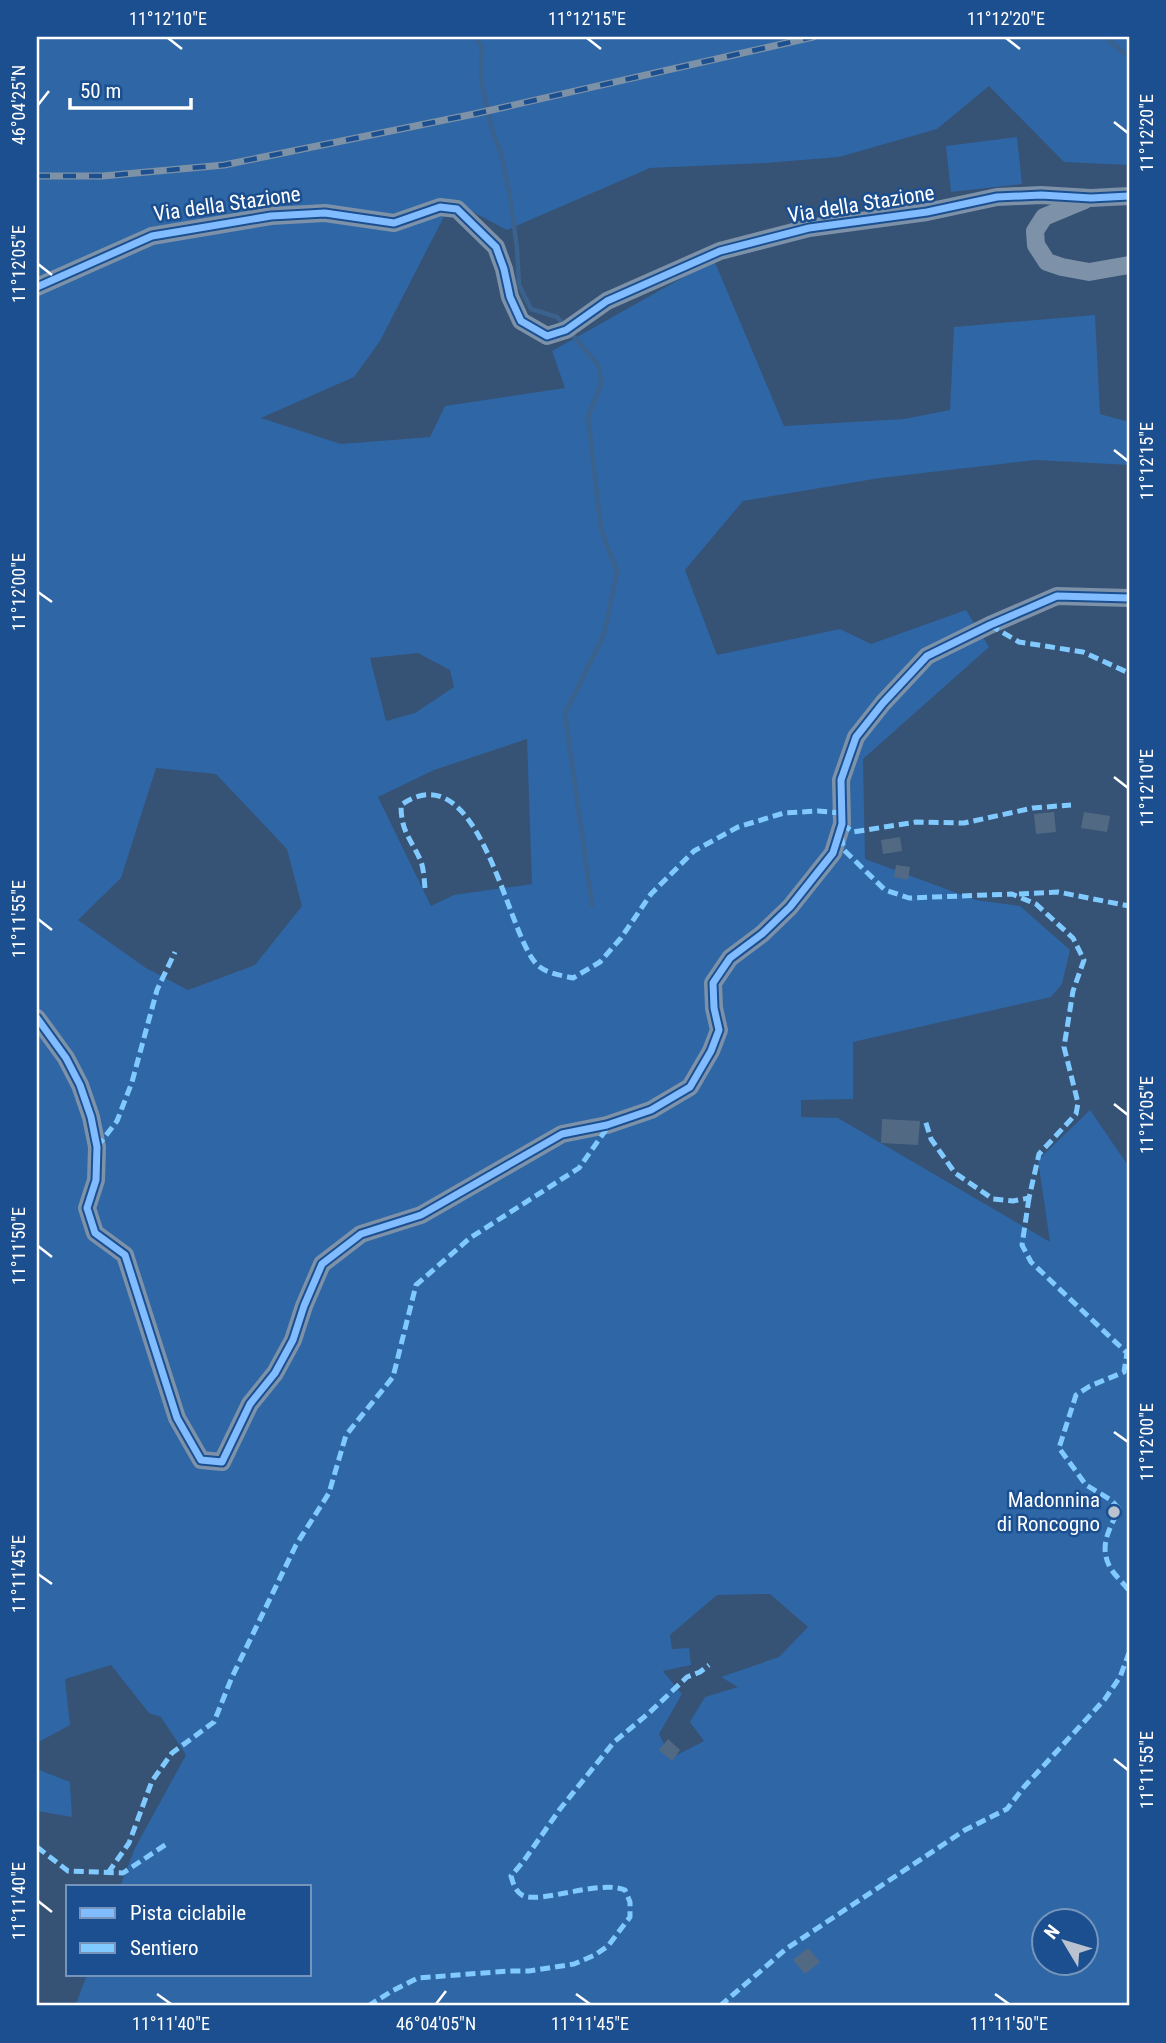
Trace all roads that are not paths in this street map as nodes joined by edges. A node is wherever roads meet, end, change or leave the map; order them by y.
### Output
1 (1129, 196) edge
2 (1091, 198) junction
3 (1129, 265) edge
4 (37, 287) edge
5 (1129, 598) edge
6 (37, 1018) edge

1 - 2 street, Via della Stazione
2 - 3 street
2 - 4 street, Via della Stazione
5 - 6 street

